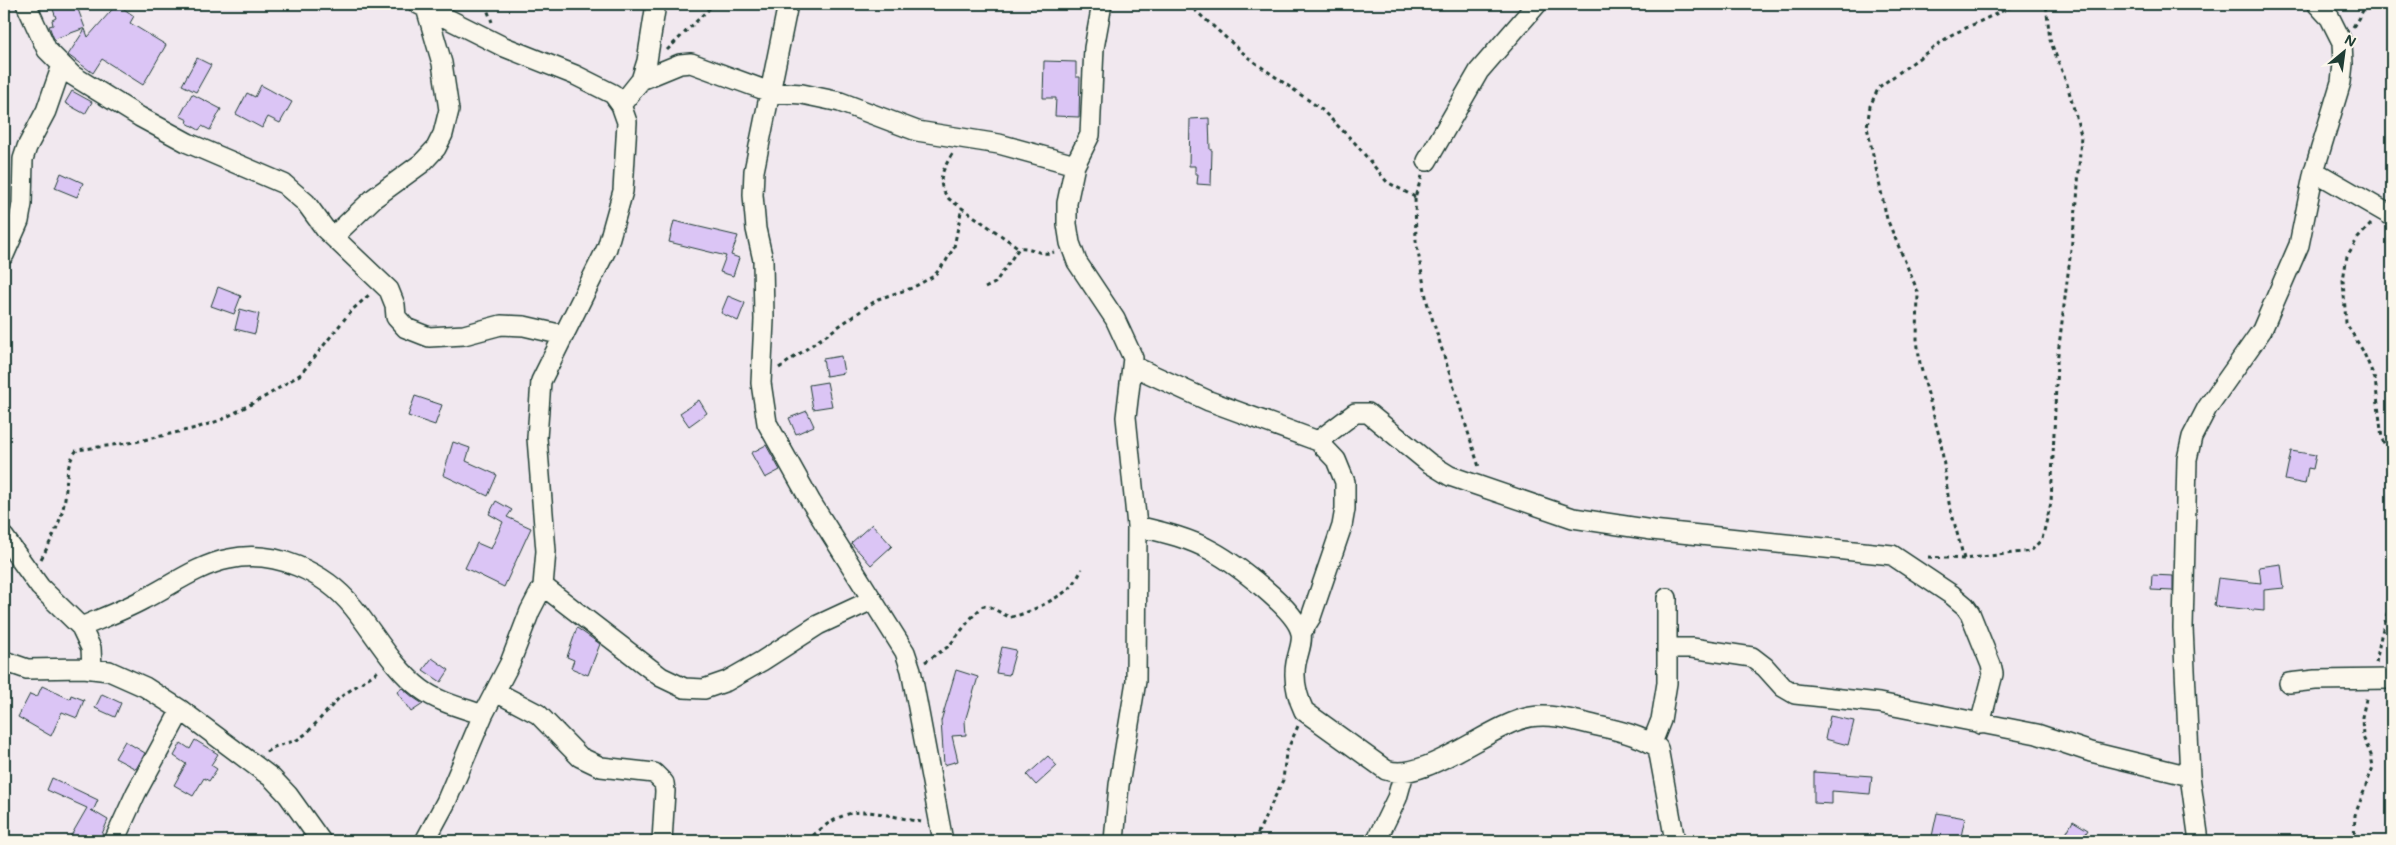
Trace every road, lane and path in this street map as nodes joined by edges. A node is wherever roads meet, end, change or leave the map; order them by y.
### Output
1 (26, 4) edge
2 (656, 4) edge
3 (714, 4) edge
4 (788, 4) edge
5 (1102, 4) edge
6 (1188, 4) edge
7 (1537, 4) edge
8 (2017, 4) edge
9 (2046, 4) edge
10 (2317, 4) edge
11 (2367, 4) edge
12 (422, 6) edge
13 (2342, 42) junction
14 (647, 61) junction
15 (62, 65) junction
16 (641, 80) junction
17 (770, 92) junction
18 (621, 105) junction
19 (960, 138) junction
20 (1427, 161) joint
21 (1075, 165) junction
22 (2314, 171) junction
23 (1415, 197) junction
24 (962, 207) junction
25 (2388, 214) edge
26 (334, 236) junction
27 (1070, 242) junction
28 (1019, 248) junction
29 (4, 255) edge
30 (381, 284) junction
31 (985, 288) dead end
32 (563, 335) junction
33 (1133, 366) junction
34 (761, 383) junction
35 (1318, 441) junction
36 (2392, 459) edge
37 (1484, 487) junction
38 (1136, 526) junction
39 (4, 537) edge
40 (1892, 555) junction
41 (1964, 559) junction
42 (1082, 569) dead end
43 (30, 575) junction
44 (543, 586) junction
45 (2392, 596) edge
46 (1667, 598) dead end
47 (872, 600) junction
48 (82, 627) junction
49 (1301, 633) junction
50 (1667, 648) junction
51 (4, 661) edge
52 (394, 661) junction
53 (92, 668) junction
54 (911, 670) junction
55 (2373, 678) junction
56 (2392, 679) edge
57 (2289, 683) dead end
58 (496, 692) junction
59 (181, 710) junction
60 (1304, 710) junction
61 (483, 715) junction
62 (1980, 724) junction
63 (1652, 743) junction
64 (253, 762) junction
65 (1404, 773) junction
66 (2190, 776) junction
67 (941, 833) edge
68 (114, 841) edge
69 (321, 841) edge
70 (425, 841) edge
71 (662, 841) edge
72 (807, 841) edge
73 (1114, 841) edge
74 (1254, 841) edge
75 (1376, 841) edge
76 (1675, 841) edge
77 (2199, 841) edge
78 (2354, 841) edge

1 - 15 street
2 - 14 street
3 - 14 path
4 - 17 street
5 - 21 street
6 - 23 path
7 - 20 street
8 - 41 path
9 - 41 path
10 - 13 street
11 - 13 path
12 - 18 street
12 - 26 street
13 - 22 street
14 - 16 street
15 - 26 street
15 - 29 street
16 - 17 street
16 - 18 street
17 - 19 street
17 - 34 street
18 - 32 street
19 - 21 street
19 - 24 path
20 - 23 path
21 - 27 street
22 - 25 street
22 - 66 street
23 - 37 path
24 - 28 path
24 - 34 path
25 - 36 path
26 - 30 street
27 - 28 path
27 - 33 street
28 - 31 path
30 - 32 street
30 - 43 path
32 - 44 street
33 - 35 street
33 - 38 street
34 - 47 street
35 - 37 street
35 - 49 street
37 - 40 street
38 - 49 street
38 - 73 street
39 - 43 street
40 - 41 path
40 - 62 street
42 - 54 path
43 - 48 street
44 - 47 street
44 - 58 street
45 - 55 path
46 - 50 street
47 - 54 street
48 - 52 street
48 - 53 street
49 - 60 street
50 - 62 street
50 - 63 street
51 - 53 street
52 - 61 street
52 - 64 path
53 - 59 street
54 - 67 street
55 - 56 street
55 - 57 street
55 - 78 path
58 - 61 street
58 - 71 street
59 - 64 street
59 - 68 street
60 - 65 street
60 - 74 path
61 - 70 street
62 - 66 street
63 - 65 street
63 - 76 street
64 - 69 street
65 - 75 street
66 - 77 street
67 - 72 path

